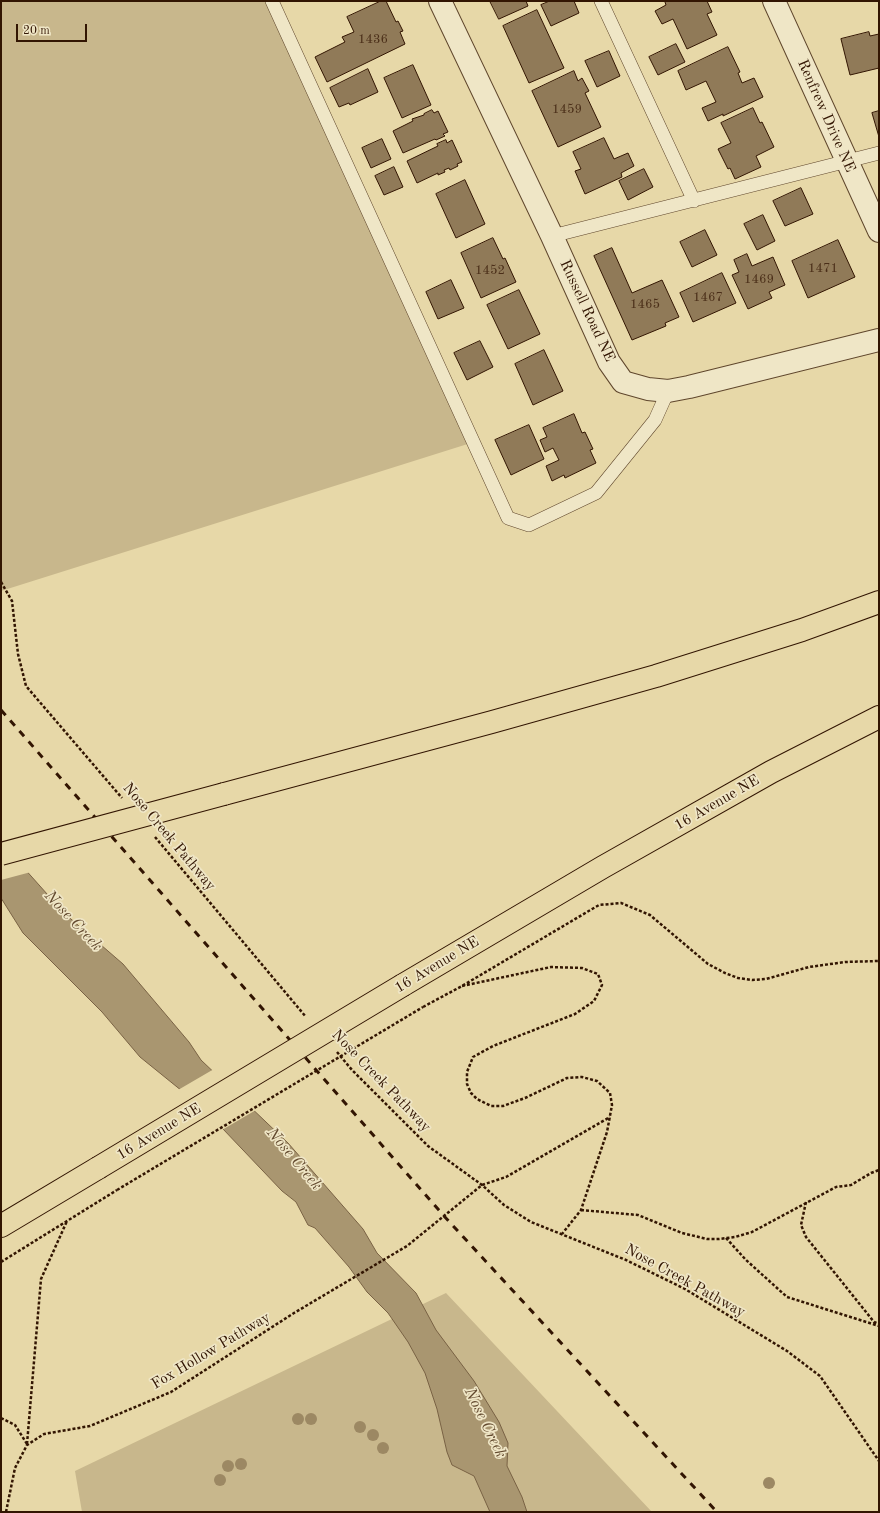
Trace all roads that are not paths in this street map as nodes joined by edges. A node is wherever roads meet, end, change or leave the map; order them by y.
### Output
1 (272, 1) edge
2 (440, 1) edge
3 (600, 1) edge
4 (774, 1) edge
5 (879, 153) edge
6 (846, 161) junction
7 (694, 201) junction
8 (879, 231) edge
9 (552, 236) junction
10 (879, 340) edge
11 (668, 390) junction
12 (879, 602) edge
13 (879, 717) edge
14 (1, 854) edge
15 (1, 1226) edge

1 - 11 lane
2 - 9 street, Russell Road NE
3 - 7 lane
4 - 6 street, Renfrew Drive NE
5 - 6 lane
6 - 7 lane
6 - 8 street, Renfrew Drive NE
7 - 9 lane
9 - 11 street, Russell Road NE
10 - 11 street, Russell Road NE
12 - 14 highway, bridge
13 - 15 highway, 16 Avenue NE, bridge

